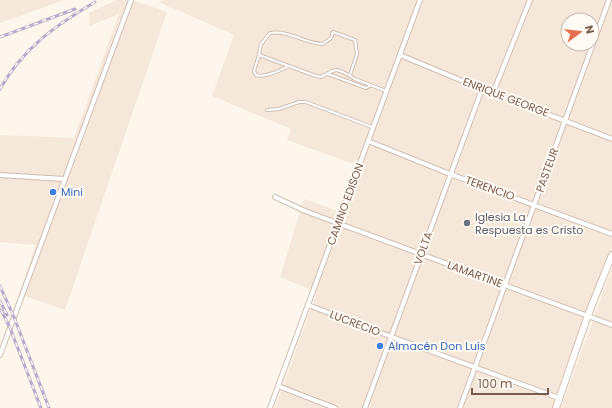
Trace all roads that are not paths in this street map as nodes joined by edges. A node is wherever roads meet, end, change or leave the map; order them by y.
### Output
1 (131, 0) edge
2 (420, 0) edge
3 (530, 0) edge
4 (609, 0) edge
5 (259, 55) junction
6 (400, 55) junction
7 (289, 66) junction
8 (327, 73) junction
9 (350, 76) junction
10 (371, 85) junction
11 (482, 89) junction
12 (386, 91) junction
13 (493, 93) junction
14 (267, 110) dead end
15 (565, 120) junction
16 (373, 128) junction
17 (612, 139) edge
18 (368, 141) junction
19 (450, 174) junction
20 (0, 176) edge
21 (64, 179) junction
22 (275, 197) dead end
23 (535, 204) junction
24 (338, 223) junction
25 (612, 234) edge
26 (421, 254) junction
27 (612, 255) edge
28 (505, 285) junction
29 (308, 305) junction
30 (588, 315) junction
31 (612, 325) edge
32 (392, 337) junction
33 (0, 342) edge
34 (3, 348) junction
35 (0, 355) edge
36 (475, 367) junction
37 (278, 386) junction
38 (559, 398) junction
39 (270, 408) edge
40 (335, 408) edge
41 (365, 408) edge
42 (460, 408) edge
43 (556, 408) edge

1 - 21 street
2 - 6 street, CAMINO EDISON
3 - 13 street
4 - 15 street, PASTEUR
5 - 7 lane
5 - 7 lane
5 - 9 lane
6 - 11 street, ENRIQUE GEORGE
6 - 12 street, CAMINO EDISON
7 - 8 lane
8 - 9 lane
8 - 10 lane
9 - 10 lane
10 - 12 lane
11 - 13 street, ENRIQUE GEORGE
11 - 19 street, VOLTA
12 - 16 street, CAMINO EDISON
13 - 15 street, ENRIQUE GEORGE
14 - 16 lane
15 - 17 street, ENRIQUE GEORGE
15 - 23 street, PASTEUR
16 - 18 street, CAMINO EDISON
18 - 19 street, TERENCIO
18 - 24 street, CAMINO EDISON
19 - 23 street, TERENCIO
19 - 26 street, VOLTA
20 - 21 street
21 - 34 street
22 - 24 street, LAMARTINE
23 - 25 street, TERENCIO
23 - 28 street, PASTEUR
24 - 26 street, LAMARTINE
24 - 29 street, CAMINO EDISON
26 - 28 street, LAMARTINE
26 - 32 street, VOLTA
27 - 30 street
28 - 30 street, LAMARTINE
28 - 36 street, PASTEUR
29 - 32 street, LUCRECIO
29 - 37 street, CAMINO EDISON
30 - 31 street, LAMARTINE
30 - 38 street
32 - 36 street, LUCRECIO
32 - 41 street, VOLTA
33 - 34 street
34 - 35 street
36 - 38 street, LUCRECIO
36 - 42 street, PASTEUR
37 - 39 street, CAMINO EDISON
37 - 40 street
38 - 43 street

